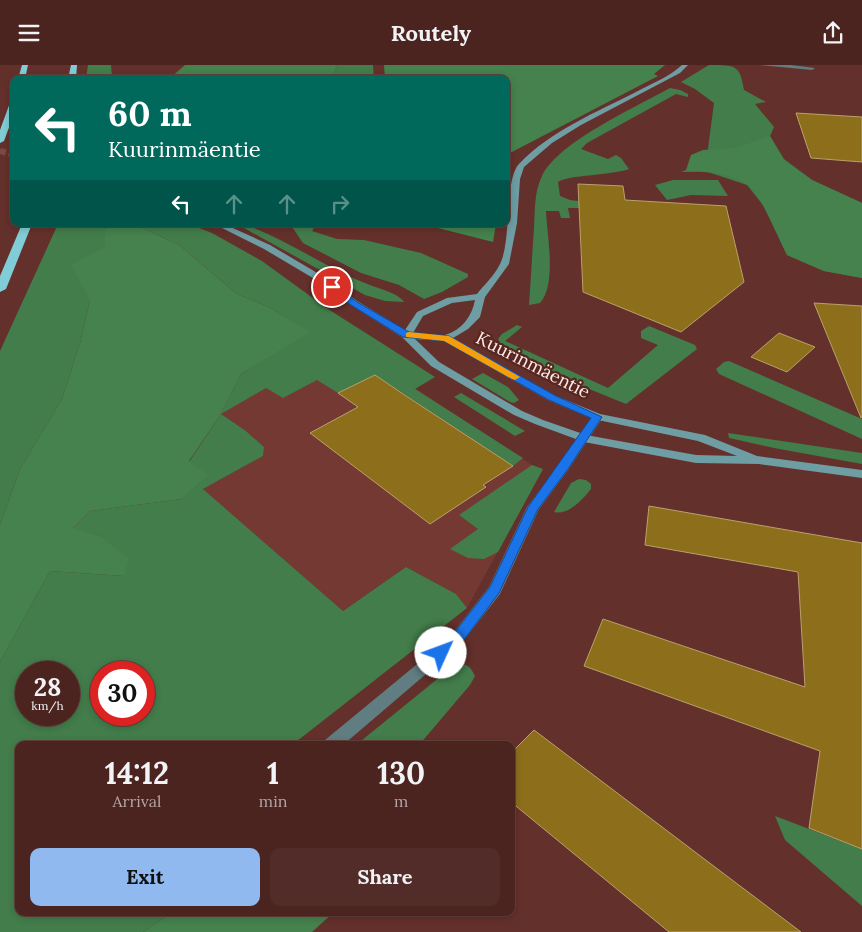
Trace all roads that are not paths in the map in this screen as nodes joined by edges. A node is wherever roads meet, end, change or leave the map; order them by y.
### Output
1 (686, 65) edge
2 (763, 65) edge
3 (812, 68) dead end
4 (10, 114) edge
5 (2, 137) edge
6 (27, 227) edge
7 (224, 227) edge
8 (0, 289) edge
9 (480, 297) junction
10 (406, 335) junction
11 (446, 338) junction
12 (597, 417) junction
13 (584, 438) junction
14 (759, 460) junction
15 (862, 474) edge
16 (336, 741) edge

1 - 9 street
2 - 3 street
4 - 5 highway
6 - 8 highway
7 - 10 street, Kuurinmäentie
9 - 10 street
9 - 11 street
10 - 11 street, Kuurinmäentie
10 - 13 street, Kuurinmäentie
11 - 12 street, Kuurinmäentie
12 - 13 street
12 - 14 street, Kuurinmäentie
13 - 14 street, Kuurinmäentie
13 - 16 street
14 - 15 street, Kuurinmäentie

